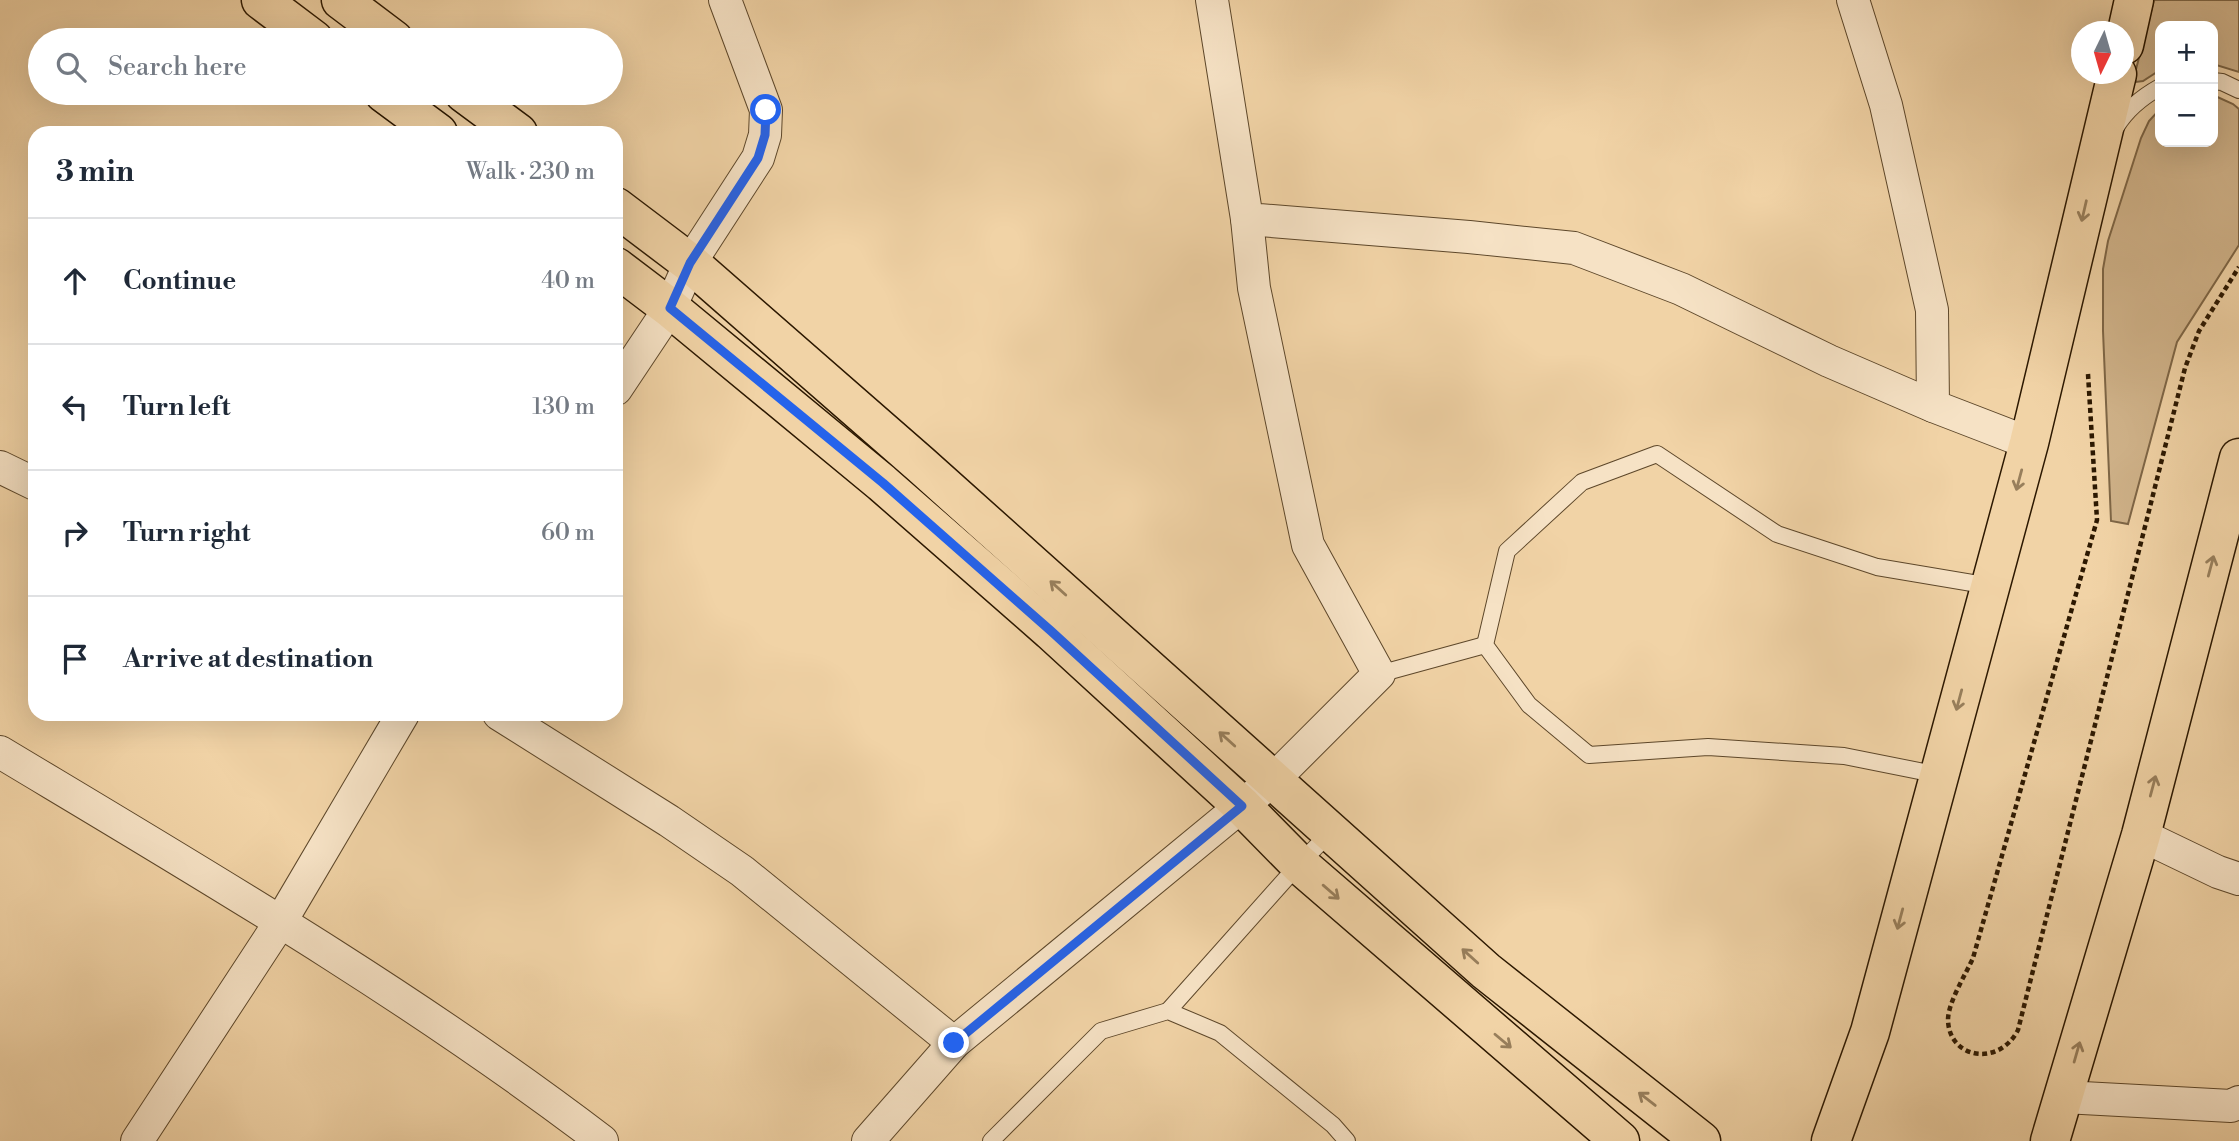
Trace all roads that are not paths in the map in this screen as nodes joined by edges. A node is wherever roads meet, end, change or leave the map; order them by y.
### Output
1 (261, 0) edge
2 (341, 0) edge
3 (725, 0) edge
4 (1212, 0) edge
5 (1853, 0) edge
6 (2134, 0) edge
7 (2129, 21) edge
8 (298, 28) edge
9 (378, 28) edge
10 (2218, 82) edge
11 (2115, 84) edge
12 (2155, 90) edge
13 (2239, 90) edge
14 (400, 105) edge
15 (480, 105) edge
16 (429, 126) edge
17 (509, 126) edge
18 (2096, 161) junction
19 (623, 212) edge
20 (1247, 219) junction
21 (690, 263) junction
22 (623, 272) edge
23 (670, 308) junction
24 (623, 378) edge
25 (1933, 406) junction
26 (2029, 443) junction
27 (2239, 458) edge
28 (0, 467) edge
29 (28, 481) edge
30 (1990, 586) junction
31 (1485, 645) junction
32 (1379, 674) junction
33 (399, 721) edge
34 (510, 721) edge
35 (0, 752) edge
36 (1939, 775) junction
37 (1273, 780) junction
38 (1242, 806) junction
39 (1331, 832) junction
40 (2141, 835) junction
41 (1299, 864) junction
42 (2239, 879) edge
43 (281, 921) junction
44 (1168, 1011) junction
45 (954, 1043) junction
46 (2064, 1097) junction
47 (2239, 1102) edge
48 (137, 1141) edge
49 (603, 1141) edge
50 (868, 1141) edge
51 (991, 1141) edge
52 (1347, 1141) edge
53 (1620, 1141) edge
54 (1700, 1141) edge
55 (1830, 1141) edge
56 (2050, 1141) edge

1 - 8 main road
2 - 9 main road
3 - 21 street
4 - 20 street
5 - 25 street
6 - 7 main road
10 - 13 lane
11 - 18 main road
12 - 18 lane
14 - 16 main road
15 - 17 main road
18 -> 26 main road
19 - 21 main road
20 - 25 street
20 - 32 street
21 - 23 street
37 -> 21 main road
22 - 23 main road
23 - 24 street
23 - 38 main road
25 - 26 street
26 -> 30 main road
40 -> 27 main road
28 - 29 street
30 - 31 lane
30 -> 36 main road
31 - 32 lane
31 - 36 lane
32 - 37 street
33 - 43 street
34 - 45 street
35 - 43 street
36 -> 55 main road
37 - 38 street
37 - 39 main road
38 - 41 main road
38 - 45 street
39 - 41 lane
54 -> 39 main road
40 - 42 street
46 -> 40 main road
41 - 44 lane
41 -> 53 main road
43 - 48 street
43 - 49 street
44 - 51 lane
44 - 52 lane
45 - 50 street
46 - 47 street
46 - 56 main road

